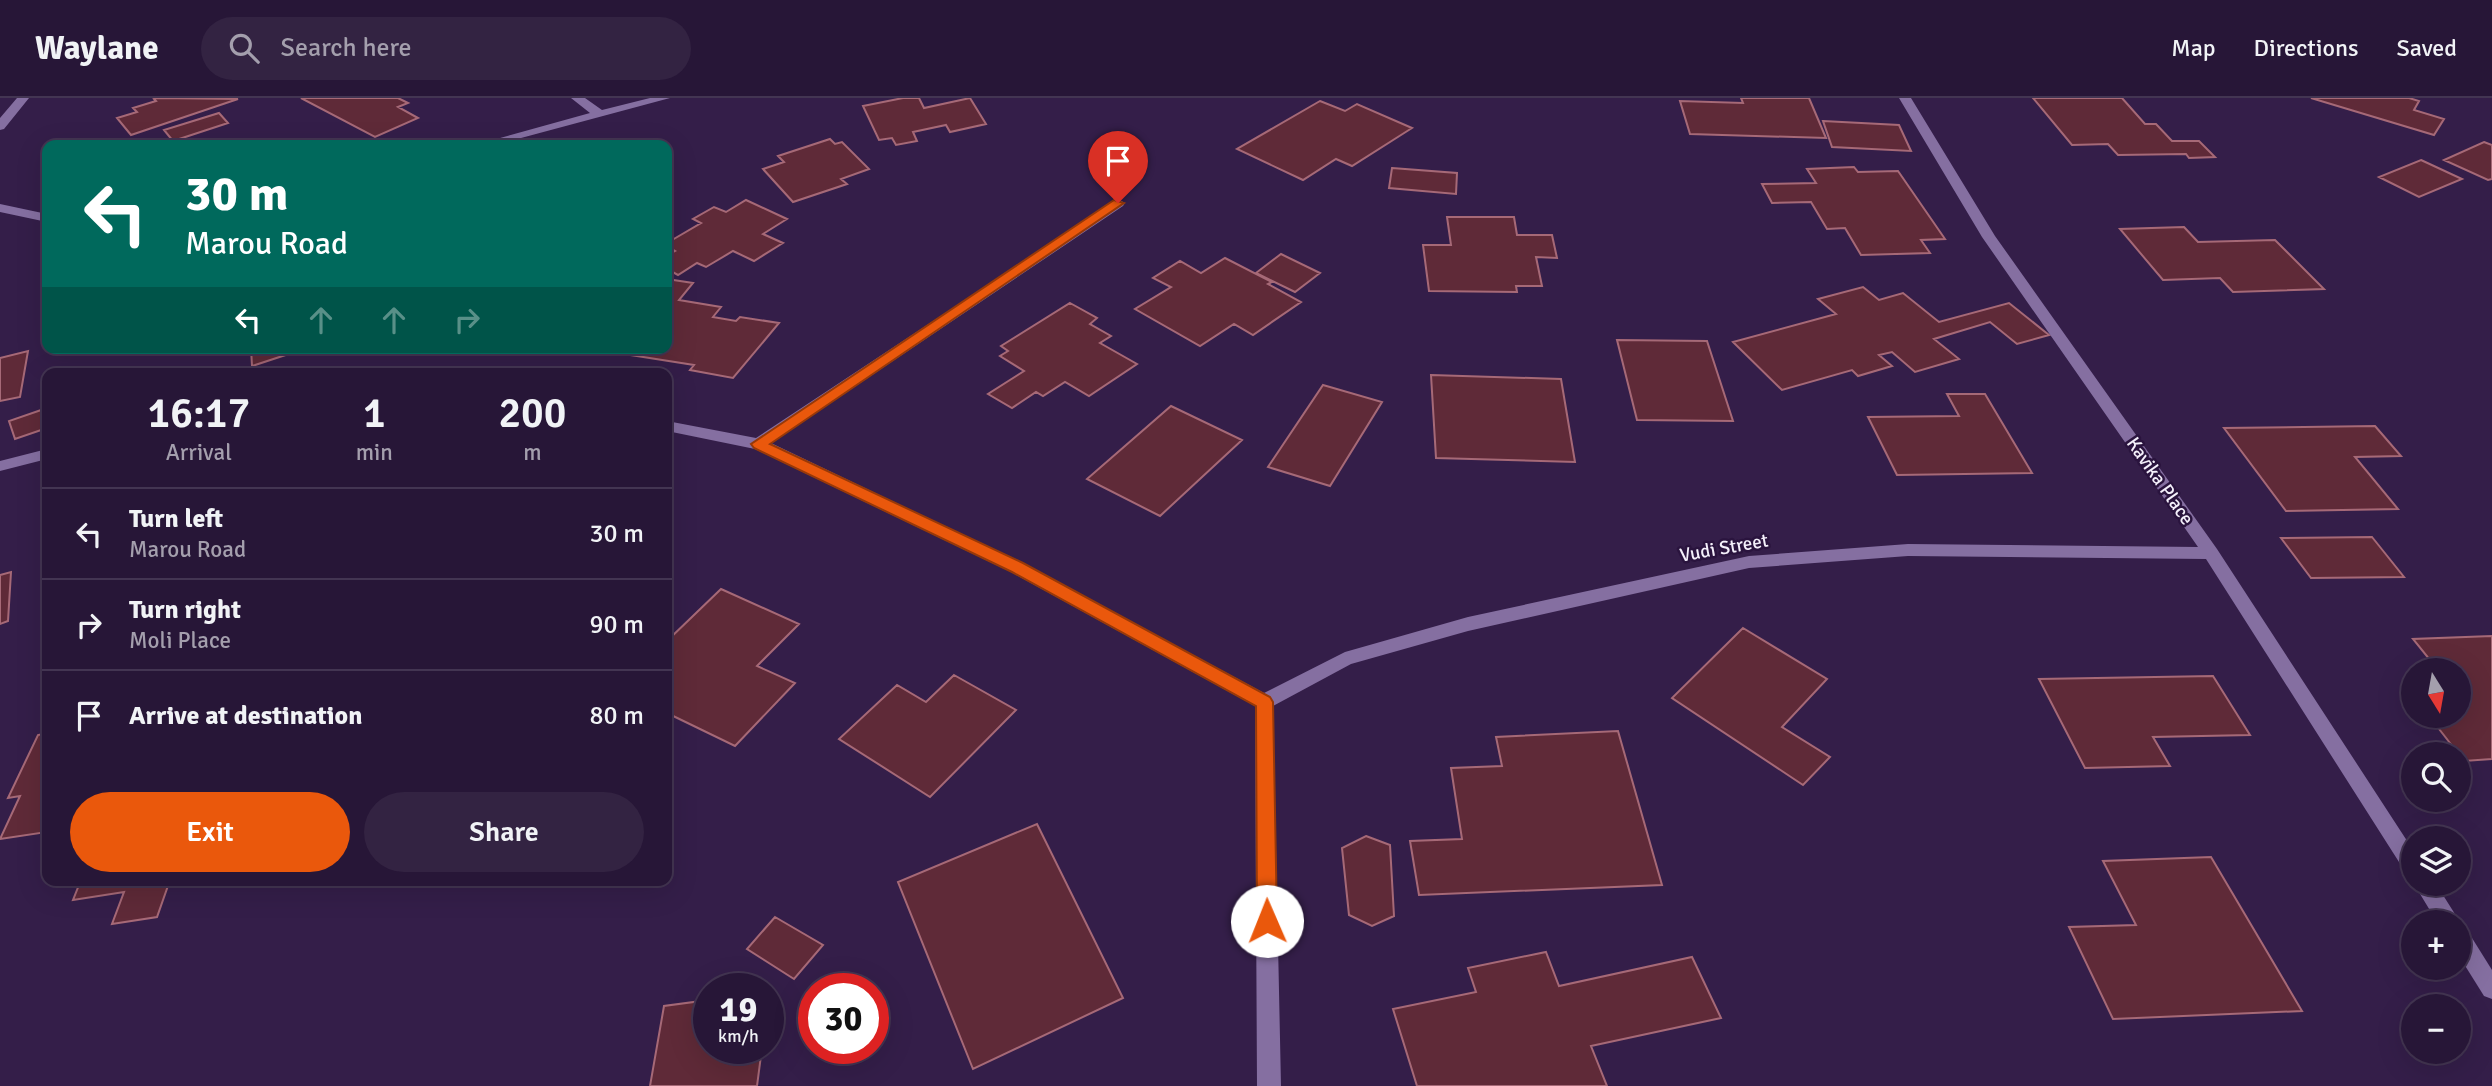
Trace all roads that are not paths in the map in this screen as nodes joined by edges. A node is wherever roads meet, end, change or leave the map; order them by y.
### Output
1 (23, 98) edge
2 (577, 98) edge
3 (664, 98) edge
4 (1905, 98) edge
5 (599, 114) junction
6 (0, 126) edge
7 (500, 140) edge
8 (1118, 203) dead end
9 (0, 208) edge
10 (42, 218) edge
11 (672, 427) edge
12 (759, 444) junction
13 (42, 455) edge
14 (0, 466) edge
15 (2211, 553) junction
16 (1264, 702) junction
17 (2401, 848) edge
18 (2471, 956) edge
19 (2492, 989) edge
20 (1269, 1086) edge

1 - 6 street
2 - 5 street
3 - 5 street
4 - 15 street, Kavika Place
5 - 7 street
8 - 12 street
9 - 10 street
11 - 12 street
12 - 16 street
13 - 14 street
15 - 16 street, Vudi Street
15 - 17 street, Kavika Place
16 - 20 street
18 - 19 street

